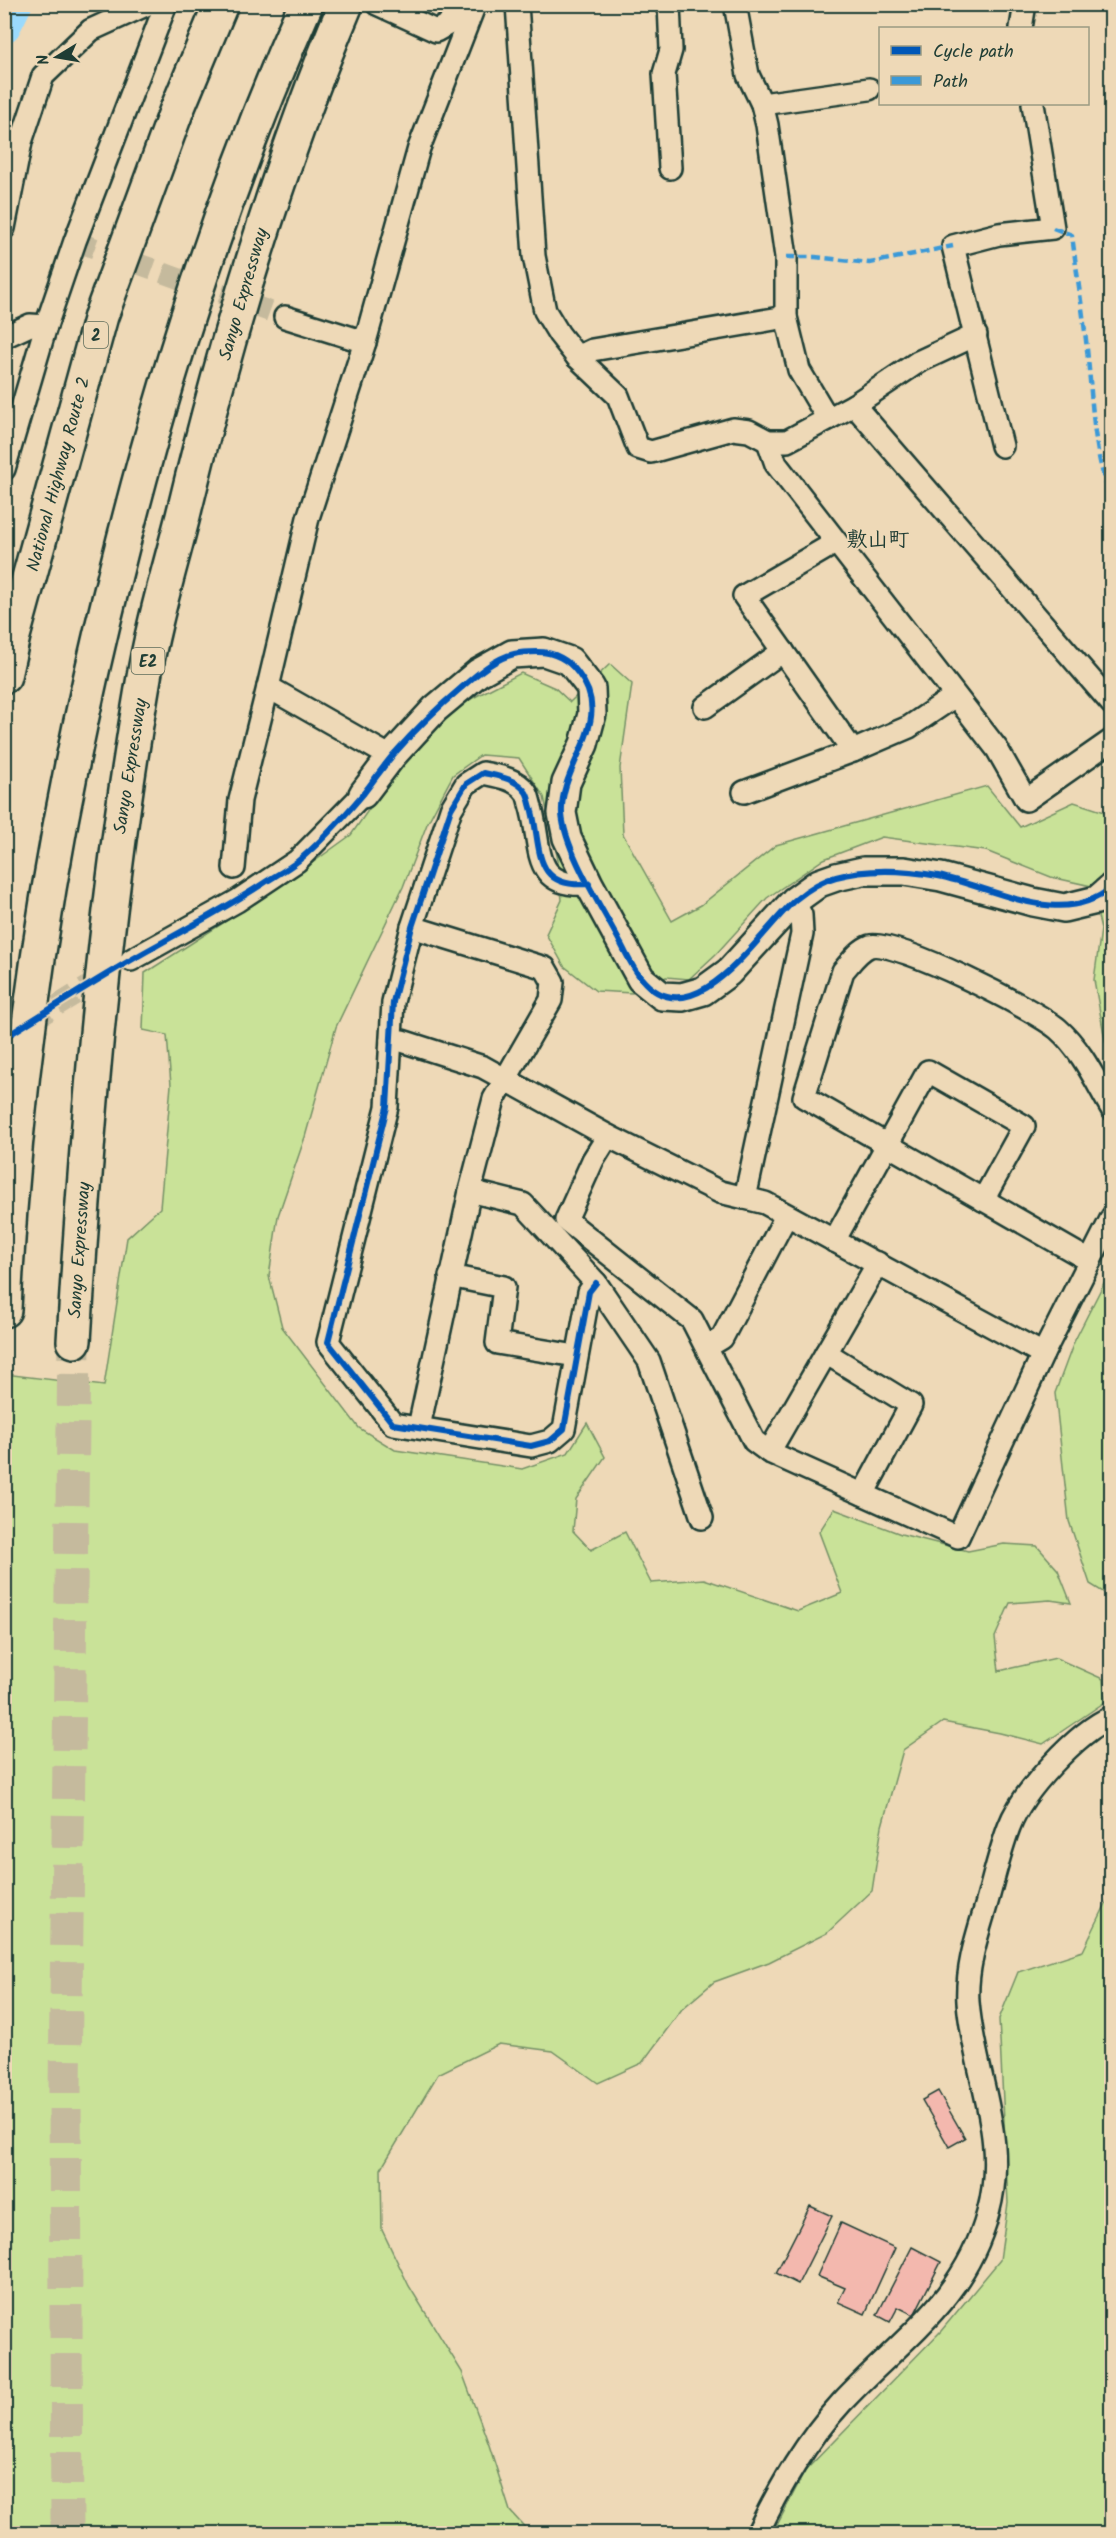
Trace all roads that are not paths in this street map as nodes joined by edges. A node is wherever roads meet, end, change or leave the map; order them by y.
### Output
1 (221, 4) edge
2 (306, 4) edge
3 (457, 4) edge
4 (475, 4) edge
5 (517, 4) edge
6 (669, 4) edge
7 (735, 4) edge
8 (1025, 4) edge
9 (356, 5) edge
10 (157, 6) edge
11 (1021, 27) edge
12 (869, 89) dead end
13 (762, 104) junction
14 (1033, 105) edge
15 (670, 168) dead end
16 (4, 228) edge
17 (786, 316) junction
18 (285, 317) tunnel mouth
19 (46, 326) junction
20 (976, 335) junction
21 (4, 337) edge
22 (365, 342) junction
23 (577, 357) junction
24 (855, 405) junction
25 (828, 419) junction
26 (768, 441) junction
27 (1002, 446) dead end
28 (4, 469) edge
29 (835, 543) junction
30 (783, 651) junction
31 (4, 676) edge
32 (268, 687) junction
33 (1107, 690) edge
34 (955, 696) junction
35 (705, 707) dead end
36 (1112, 740) edge
37 (853, 751) junction
38 (391, 757) junction
39 (744, 792) dead end
40 (363, 794) joint
41 (234, 868) dead end
42 (589, 884) junction
43 (1112, 887) edge
44 (794, 901) junction
45 (412, 927) junction
46 (131, 960) tunnel mouth
47 (391, 1040) junction
48 (505, 1080) junction
49 (1112, 1109) edge
50 (608, 1136) junction
51 (886, 1145) junction
52 (470, 1191) junction
53 (745, 1198) junction
54 (983, 1200) junction
55 (786, 1216) junction
56 (1112, 1217) edge
57 (834, 1241) junction
58 (1090, 1261) junction
59 (878, 1263) junction
60 (450, 1276) junction
61 (596, 1283) junction
62 (4, 1310) edge
63 (74, 1341) tunnel mouth
64 (706, 1347) junction
65 (826, 1353) junction
66 (1043, 1354) junction
67 (576, 1356) junction
68 (419, 1427) junction
69 (770, 1452) junction
70 (863, 1494) junction
71 (702, 1518) dead end
72 (1112, 1717) edge
73 (757, 2534) edge

1 - 31 highway, National Highway Route 2 / 2
2 - 62 highway
3 - 9 street
4 - 22 street
5 - 23 street
6 - 15 street
7 - 13 street
8 - 11 street
9 - 63 highway, Sanyo Expressway / E2
10 - 16 street
10 - 19 street
12 - 13 street
13 - 17 street
14 - 20 street
17 - 23 street
17 - 25 street
18 - 22 street
19 - 21 street
19 - 28 street
20 - 24 street
20 - 27 street
22 - 32 street
23 - 26 street
24 - 25 street
24 - 33 street
25 - 26 street
26 - 29 street
29 - 30 street
29 - 34 street
30 - 35 street
30 - 37 street
32 - 38 street
32 - 41 street
34 - 36 street
34 - 37 street
37 - 39 street
38 - 40 street
38 - 42 street
40 - 46 street
42 - 44 street
42 - 45 street
43 - 44 street
44 - 53 street
45 - 47 street
45 - 48 street
47 - 48 street
47 - 68 street
48 - 50 street
48 - 52 street
49 - 51 street
50 - 53 street
50 - 64 street
51 - 54 street
51 - 54 street
51 - 57 street
52 - 60 street
52 - 61 street
53 - 55 street
54 - 58 street
55 - 57 street
55 - 64 street
56 - 58 street
57 - 59 street
58 - 66 street
59 - 65 street
59 - 66 street
60 - 67 street
60 - 68 street
61 - 67 street
61 - 71 street
64 - 69 street
65 - 69 street
65 - 70 street
66 - 70 street
67 - 68 street
69 - 70 street
72 - 73 street

